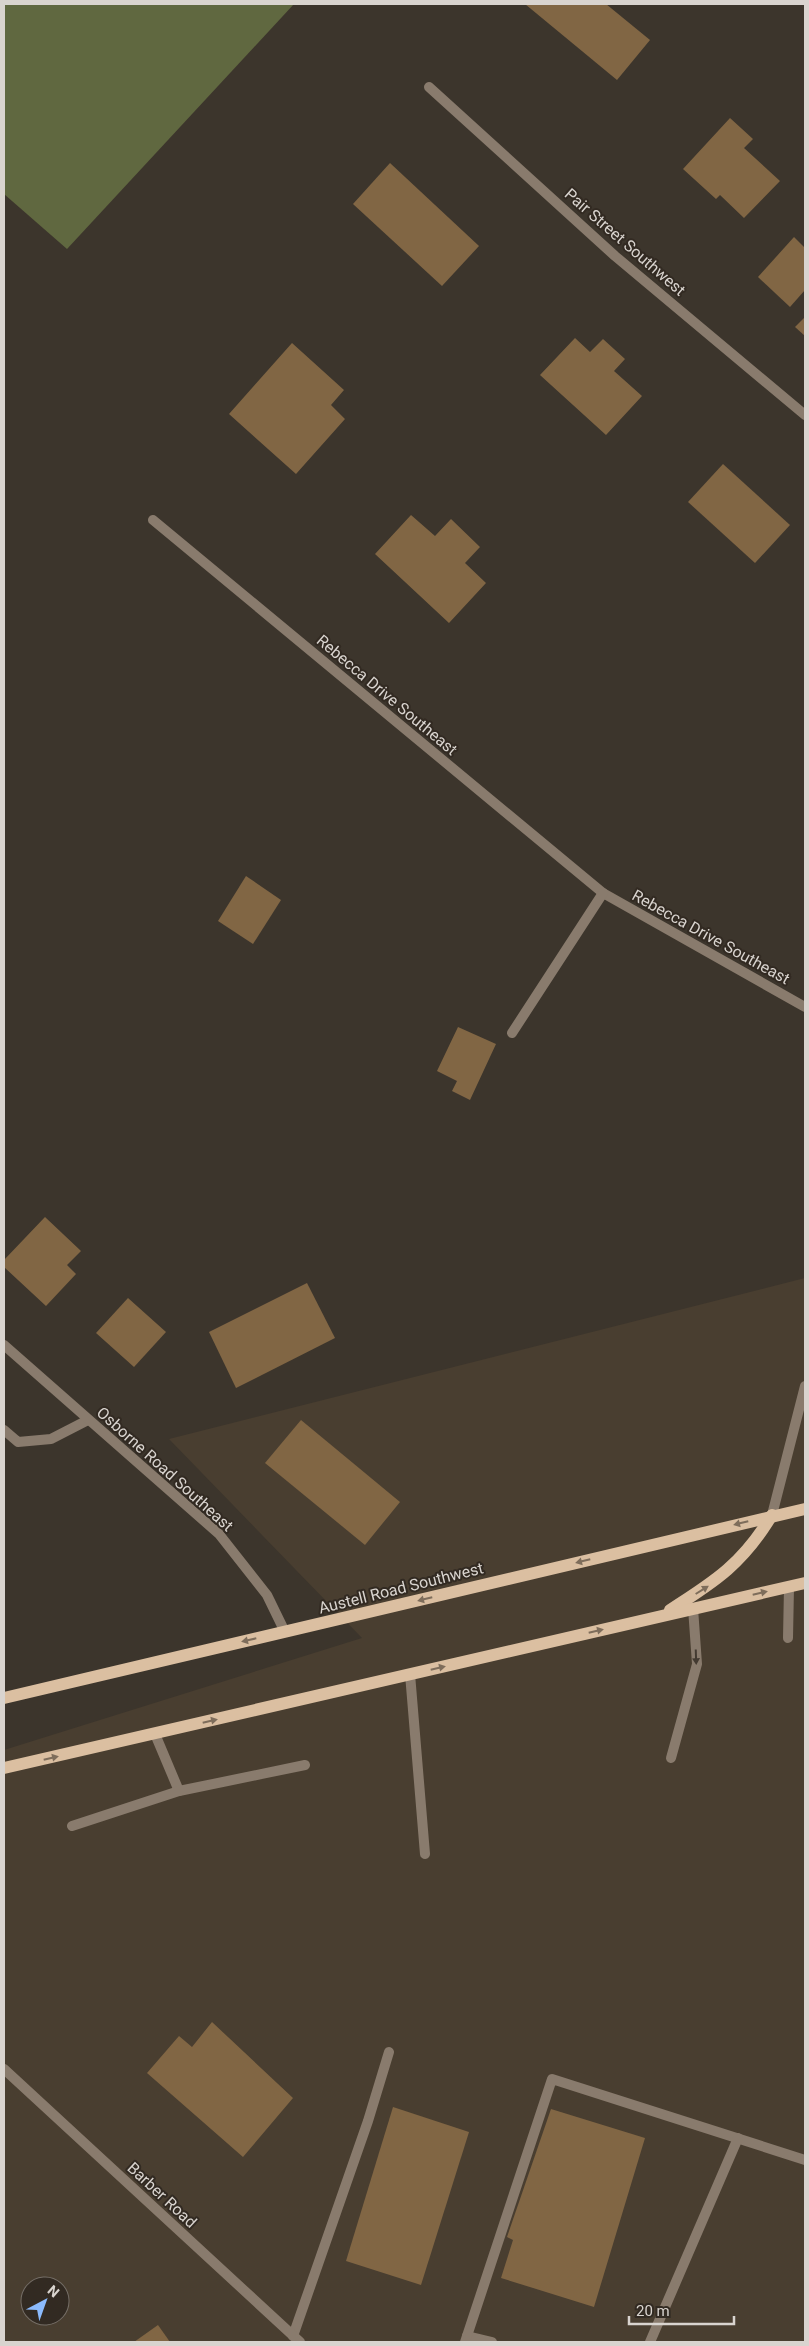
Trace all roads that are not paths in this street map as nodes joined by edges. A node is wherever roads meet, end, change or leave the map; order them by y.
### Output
1 (429, 87) dead end
2 (805, 415) edge
3 (153, 520) dead end
4 (603, 893) junction
5 (805, 1007) edge
6 (512, 1033) dead end
7 (4, 1345) edge
8 (805, 1386) edge
9 (88, 1420) junction
10 (4, 1430) edge
11 (805, 1508) edge
12 (772, 1515) junction
13 (805, 1583) edge
14 (790, 1587) junction
15 (693, 1608) junction
16 (661, 1616) junction
17 (285, 1632) junction
18 (788, 1638) dead end
19 (410, 1674) junction
20 (4, 1698) edge
21 (155, 1734) junction
22 (671, 1758) dead end
23 (305, 1765) dead end
24 (4, 1768) edge
25 (179, 1790) junction
26 (72, 1826) dead end
27 (425, 1854) dead end
28 (389, 2052) dead end
29 (4, 2069) edge
30 (738, 2138) junction
31 (805, 2160) edge
32 (297, 2339) edge
33 (466, 2339) edge
34 (492, 2342) edge
35 (650, 2342) edge

1 - 2 street, Pair Street Southwest
3 - 4 street, Rebecca Drive Southeast
4 - 5 street, Rebecca Drive Southeast
4 - 6 street
7 - 9 street, Osborne Road Southeast
8 - 12 street
9 - 10 street
9 - 17 street, Osborne Road Southeast
11 - 12 main road, Austell Road Southwest
16 -> 12 main road
12 -> 17 main road, Austell Road Southwest
13 - 14 main road
15 -> 14 main road
14 - 18 street
15 - 16 main road
15 -> 22 street
19 -> 16 main road
17 -> 20 main road, Austell Road Southwest
21 -> 19 main road
19 - 27 street
24 -> 21 main road
21 - 25 street
23 - 25 street
25 - 26 street
28 - 32 street
29 - 32 street, Barber Road
30 - 31 street
30 - 33 street
30 - 35 street
33 - 34 street

